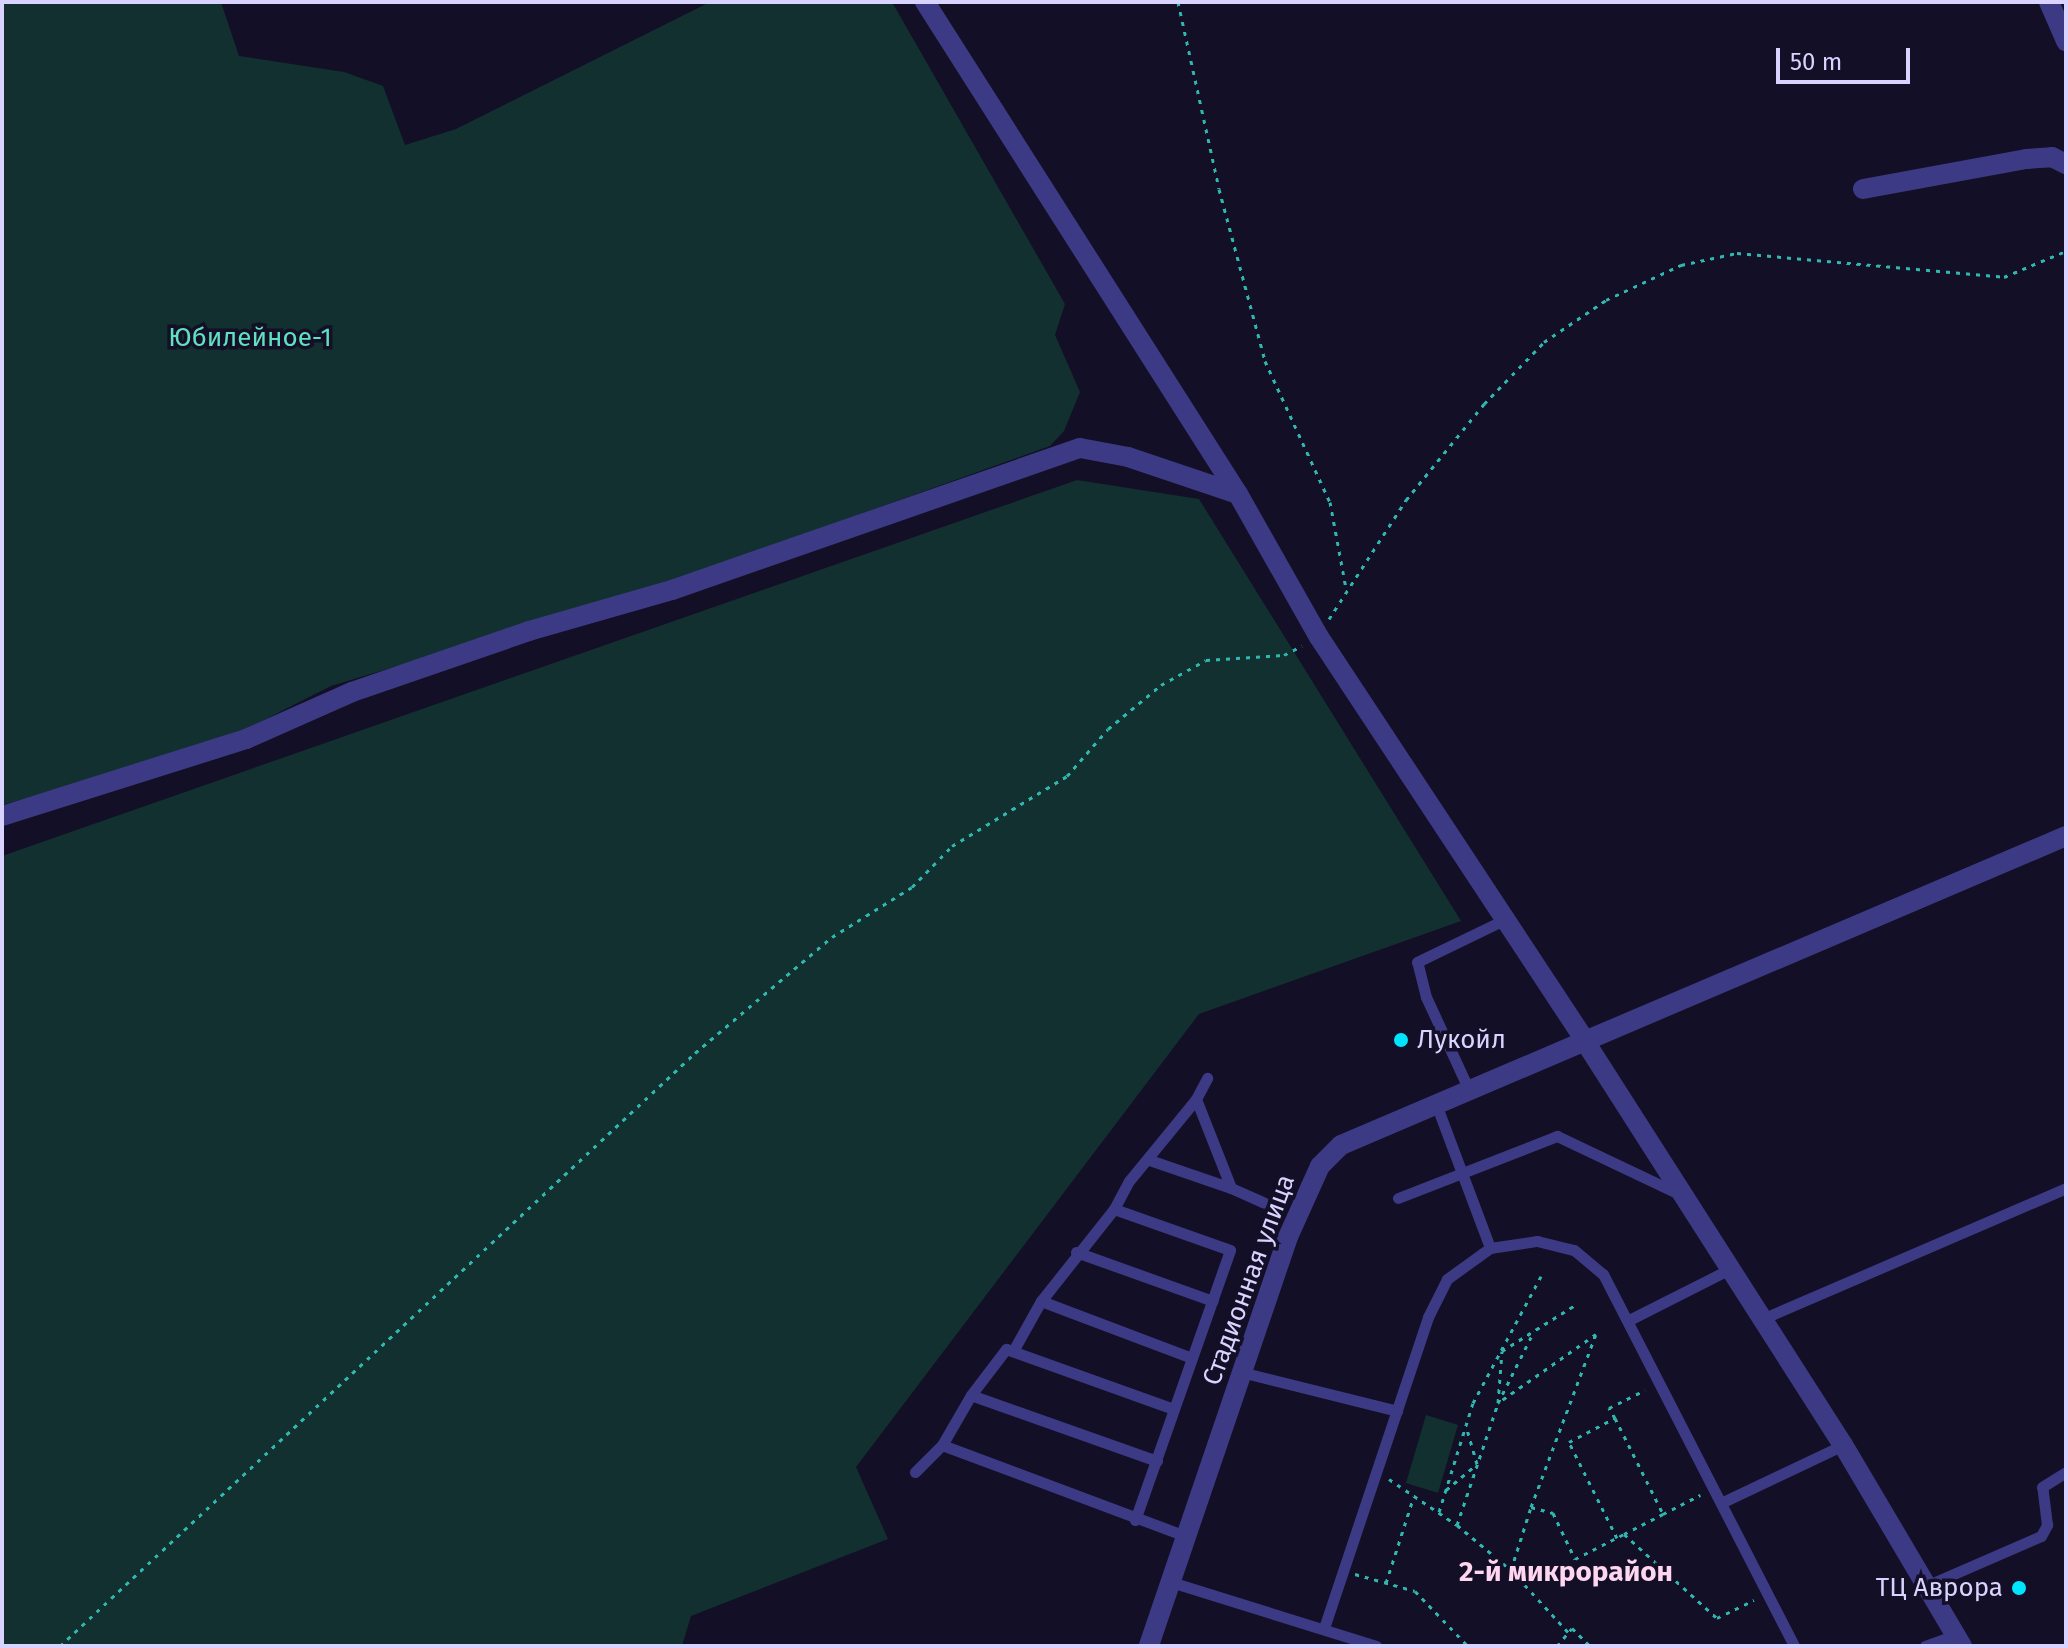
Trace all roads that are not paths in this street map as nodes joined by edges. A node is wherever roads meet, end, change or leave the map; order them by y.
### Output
1 (925, 2) edge
2 (2049, 2) edge
3 (2066, 41) edge
4 (2066, 164) edge
5 (1863, 189) dead end
6 (1238, 494) junction
7 (2, 816) edge
8 (2066, 836) edge
9 (1506, 919) junction
10 (1585, 1041) junction
11 (1207, 1078) dead end
12 (1469, 1090) junction
13 (1196, 1099) junction
14 (1436, 1104) junction
15 (1149, 1160) junction
16 (1461, 1170) junction
17 (1231, 1188) junction
18 (2066, 1188) edge
19 (1684, 1196) junction
20 (1398, 1198) dead end
21 (1264, 1203) dead end
22 (1114, 1209) junction
23 (1490, 1248) junction
24 (1076, 1252) junction
25 (1730, 1269) junction
26 (1041, 1301) junction
27 (1213, 1301) junction
28 (1631, 1319) junction
29 (1762, 1319) junction
30 (1013, 1351) junction
31 (1192, 1358) junction
32 (1241, 1372) junction
33 (971, 1395) junction
34 (1174, 1409) junction
35 (1397, 1411) junction
36 (942, 1445) junction
37 (1843, 1445) junction
38 (1157, 1461) junction
39 (915, 1472) dead end
40 (2066, 1472) edge
41 (1723, 1502) junction
42 (1135, 1520) junction
43 (1186, 1536) junction
44 (1171, 1582) junction
45 (1926, 1586) junction
46 (1324, 1628) junction
47 (1958, 1641) edge
48 (1149, 1646) edge
49 (1376, 1646) edge
50 (1794, 1646) edge
51 (1925, 1646) edge

1 - 6 street
2 - 3 street
4 - 5 street
6 - 7 street
6 - 9 street
8 - 10 street, Стадионная улица
9 - 10 street
9 - 12 lane
10 - 12 street, Стадионная улица
10 - 19 street
11 - 13 lane
12 - 14 street, Стадионная улица
13 - 15 lane
13 - 17 lane
14 - 16 lane
14 - 32 street, Стадионная улица
15 - 17 lane
15 - 22 lane
16 - 19 lane
16 - 20 lane
16 - 23 lane
17 - 21 lane
18 - 29 lane
19 - 25 street
22 - 24 lane
22 - 27 lane
23 - 28 lane
23 - 35 lane
24 - 26 lane
24 - 27 lane
25 - 28 lane
25 - 29 street
26 - 30 lane
26 - 31 lane
27 - 31 lane
28 - 41 lane
29 - 37 street
30 - 33 lane
30 - 34 lane
31 - 34 lane
32 - 35 lane
32 - 43 street, Стадионная улица
33 - 36 lane
33 - 38 lane
34 - 38 lane
35 - 46 lane
36 - 39 lane
36 - 42 lane
37 - 41 lane
37 - 45 street
38 - 42 lane
40 - 45 lane
41 - 50 lane
42 - 43 lane
43 - 44 street, Стадионная улица
44 - 46 lane
44 - 48 street, Стадионная улица
45 - 47 street
46 - 49 lane
47 - 51 lane

